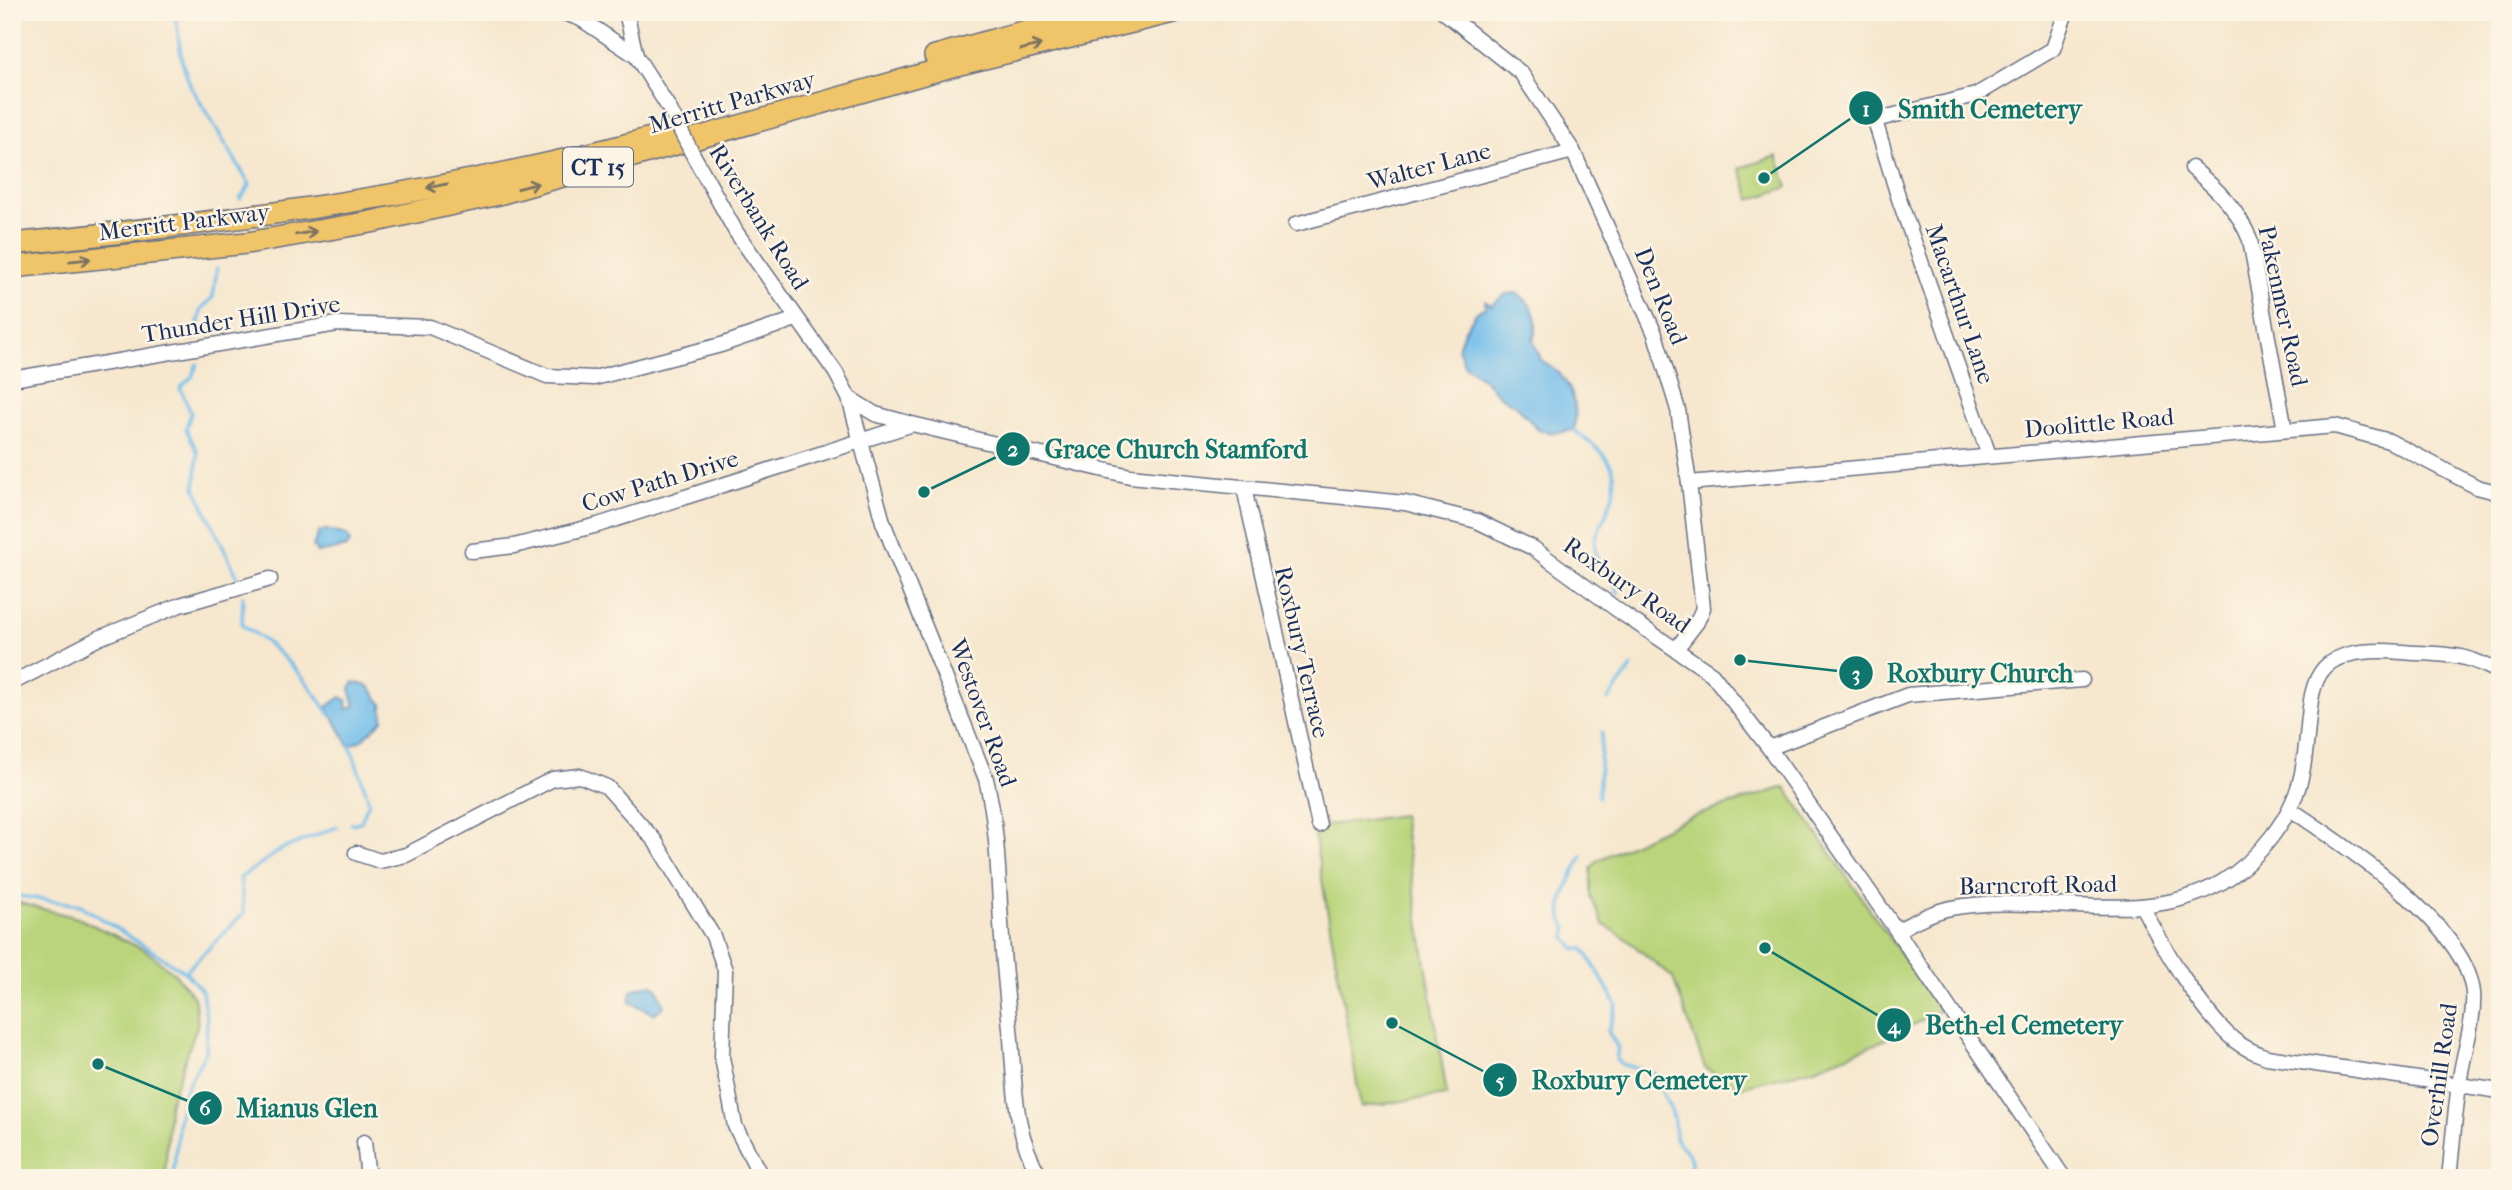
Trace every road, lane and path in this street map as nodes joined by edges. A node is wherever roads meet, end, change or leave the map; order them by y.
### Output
1 (561, 12) edge
2 (602, 12) edge
3 (626, 12) edge
4 (1095, 12) edge
5 (1173, 12) edge
6 (1444, 12) edge
7 (2066, 12) edge
8 (581, 19) junction
9 (636, 56) junction
10 (1573, 151) junction
11 (2192, 169) dead end
12 (1296, 224) dead end
13 (12, 244) edge
14 (12, 267) edge
15 (796, 319) junction
16 (12, 379) edge
17 (849, 398) junction
18 (912, 424) junction
19 (2285, 430) junction
20 (859, 443) junction
21 (1989, 455) junction
22 (1689, 483) junction
23 (1244, 488) junction
24 (2500, 493) edge
25 (472, 551) dead end
26 (270, 579) dead end
27 (1677, 648) junction
28 (2500, 672) edge
29 (2082, 680) dead end
30 (12, 683) edge
31 (1769, 748) junction
32 (2290, 809) junction
33 (1319, 825) dead end
34 (356, 853) dead end
35 (2142, 906) junction
36 (1897, 931) junction
37 (2458, 1086) junction
38 (2500, 1091) edge
39 (364, 1142) dead end
40 (368, 1178) edge
41 (762, 1178) edge
42 (1041, 1178) edge
43 (2064, 1178) edge
44 (2449, 1178) edge

1 - 8 street, Riverbank Road
2 - 8 street
3 - 9 street, Riverbank Road
4 -> 13 highway, Merritt Parkway / CT 15
14 -> 5 highway, Merritt Parkway / CT 15
6 - 10 street, Den Road
7 - 21 street, Macarthur Lane
8 - 9 street, Riverbank Road
9 - 15 street, Riverbank Road, bridge
10 - 12 street, Walter Lane
10 - 22 street, Den Road
11 - 19 street, Pakenmer Road
15 - 16 street, Thunder Hill Drive
15 - 17 street, Riverbank Road
17 - 18 street, Roxbury Road
17 - 20 street, Westover Road
18 - 20 street
18 - 23 street, Roxbury Road
19 - 21 street, Doolittle Road
19 - 24 street, Doolittle Road
20 - 25 street, Cow Path Drive
20 - 42 street, Westover Road
21 - 22 street, Doolittle Road
22 - 27 street, Den Road
23 - 27 street, Roxbury Road
23 - 33 street, Roxbury Terrace
26 - 30 street
27 - 31 street, Roxbury Road
28 - 32 street, Barncroft Road
29 - 31 street
31 - 36 street, Roxbury Road
32 - 35 street, Barncroft Road
32 - 37 street, Overhill Road
34 - 41 street
35 - 36 street, Barncroft Road
35 - 37 street, Barncroft Road
36 - 43 street, Roxbury Road
37 - 38 street, Barncroft Road
37 - 44 street, Overhill Road
39 - 40 street

